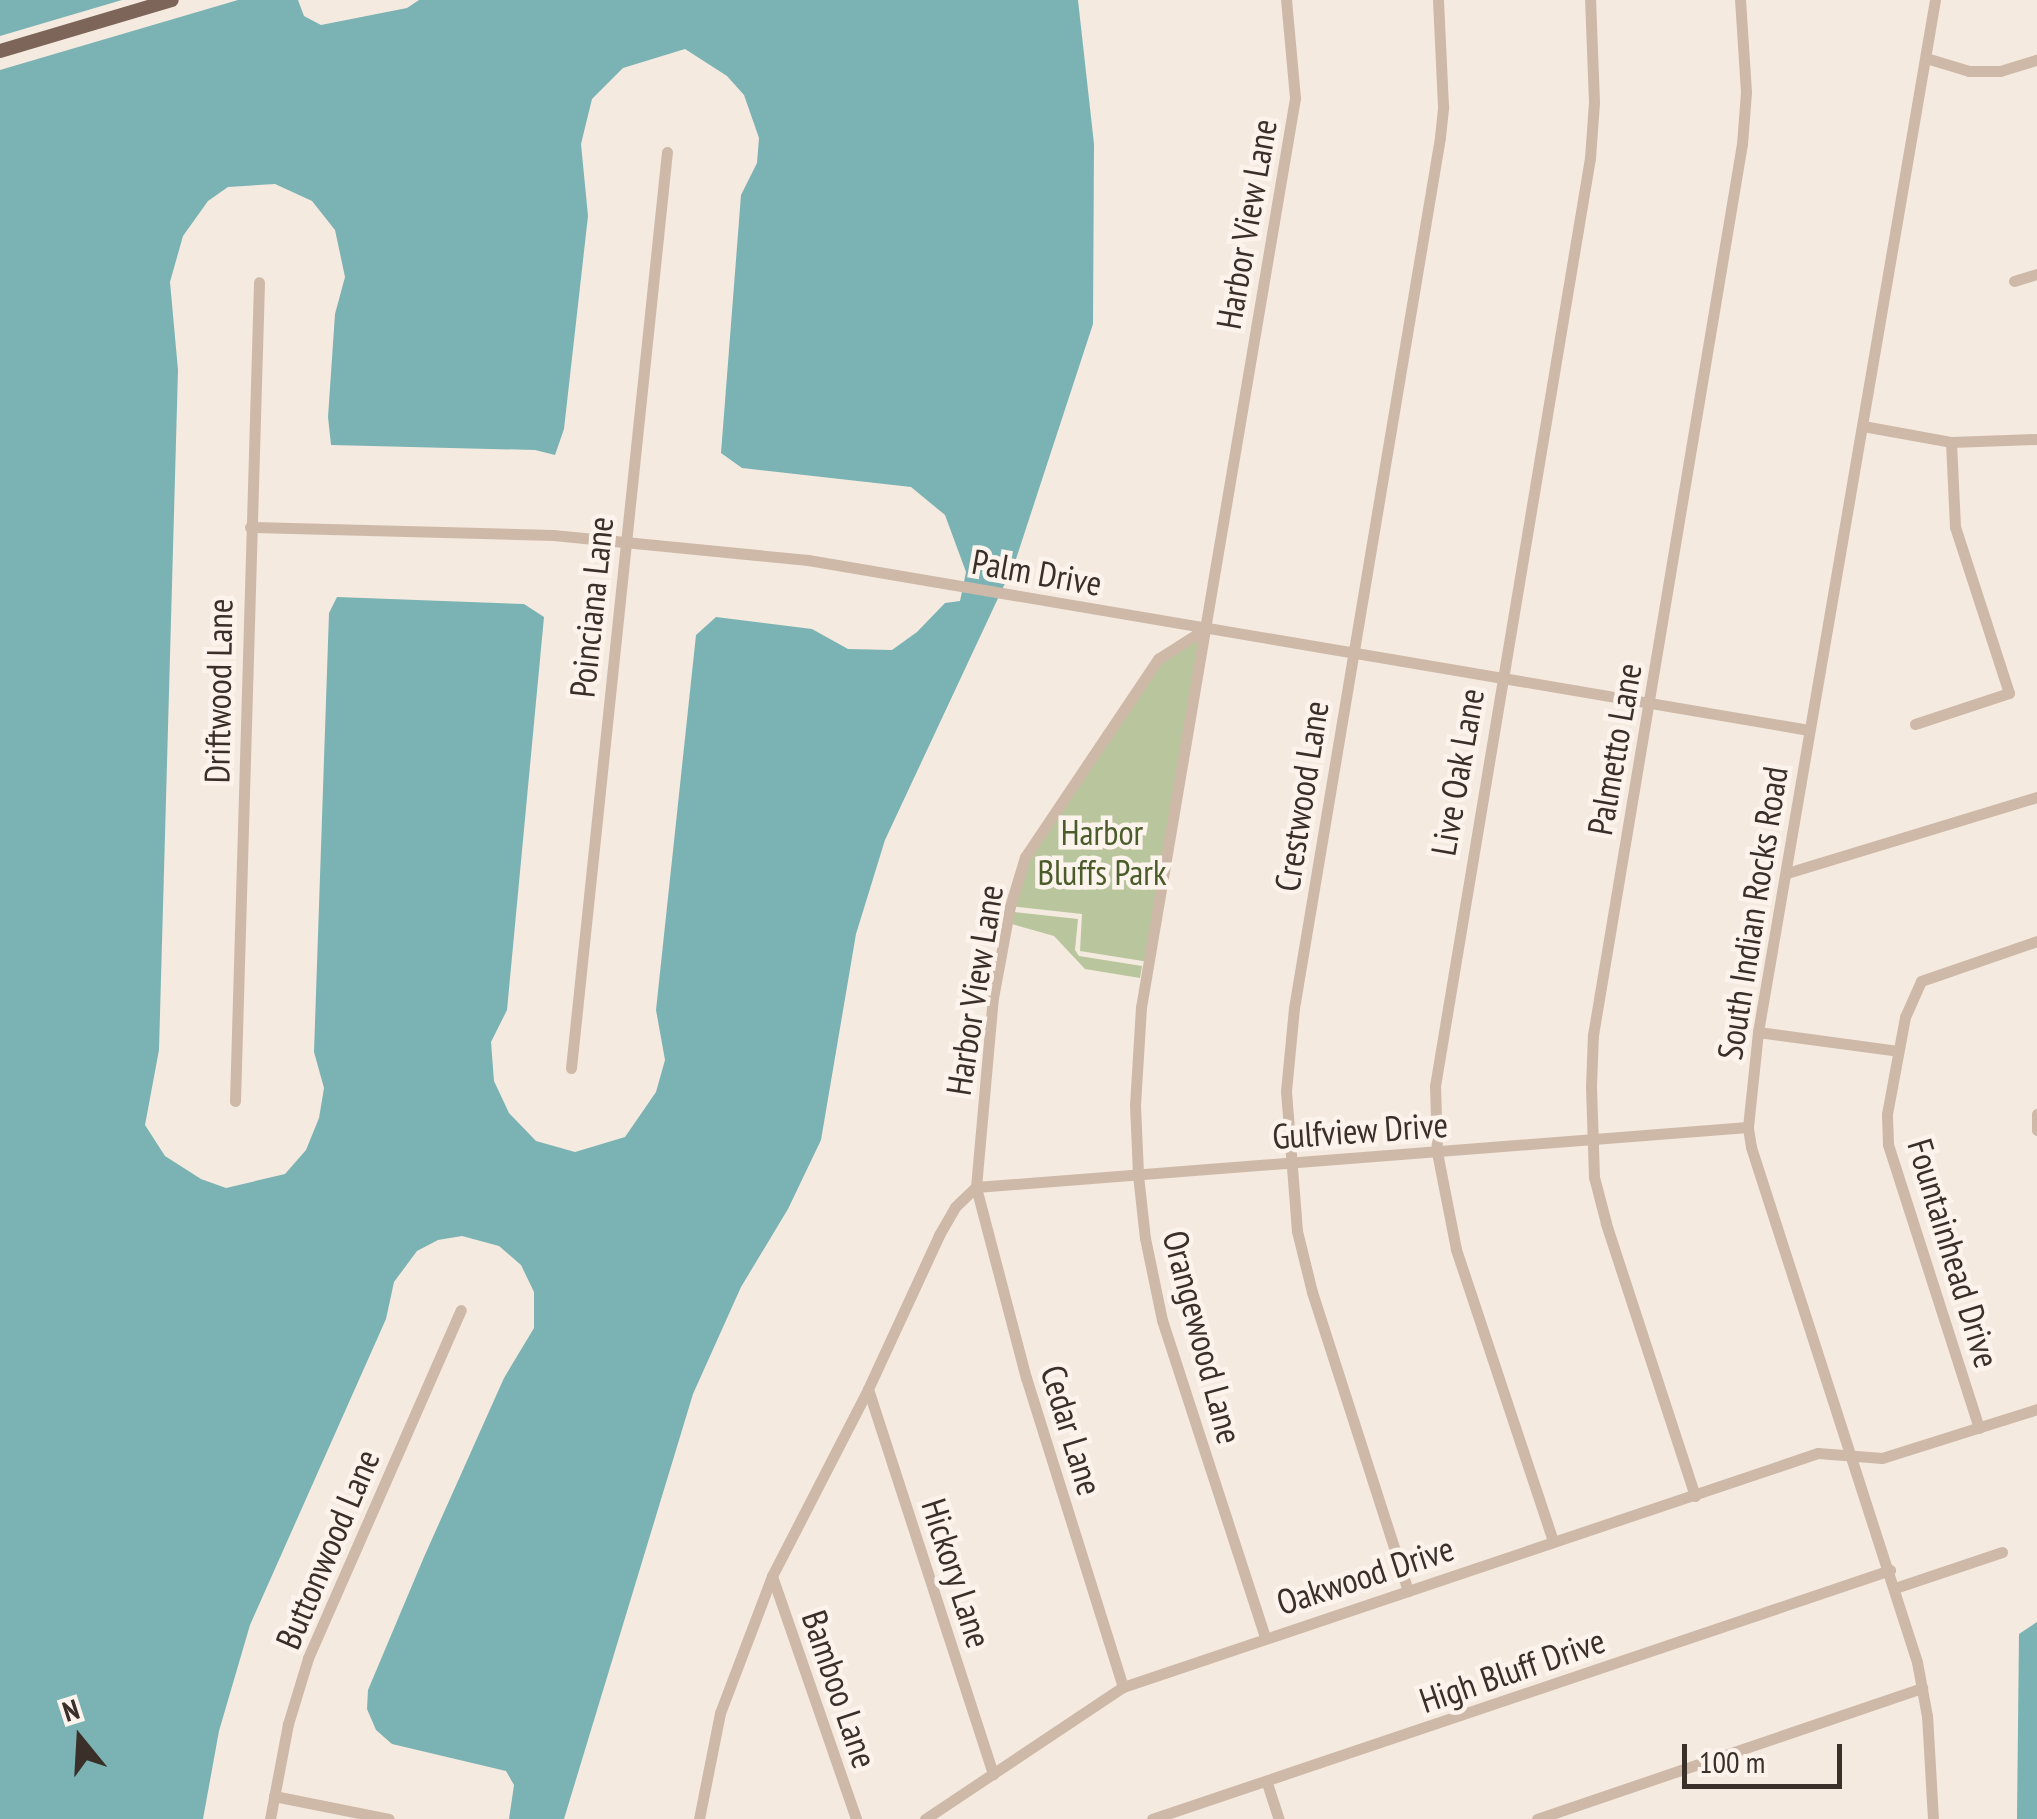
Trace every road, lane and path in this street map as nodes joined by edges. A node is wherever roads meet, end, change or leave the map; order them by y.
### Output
1 (172, 0) edge
2 (1286, 0) edge
3 (1438, 0) edge
4 (1590, 0) edge
5 (1740, 0) edge
6 (1935, 0) edge
7 (0, 51) edge
8 (1926, 58) junction
9 (2037, 60) edge
10 (666, 152) dead end
11 (2037, 274) edge
12 (2014, 281) dead end
13 (259, 282) dead end
14 (1864, 426) junction
15 (2037, 439) edge
16 (1951, 442) junction
17 (250, 527) junction
18 (626, 542) junction
19 (1206, 629) junction
20 (1352, 651) junction
21 (1501, 679) junction
22 (1650, 705) junction
23 (1915, 724) dead end
24 (1809, 730) junction
25 (2037, 797) edge
26 (1787, 874) junction
27 (2037, 941) edge
28 (1758, 1032) junction
29 (1898, 1051) junction
30 (571, 1068) dead end
31 (234, 1101) dead end
32 (2037, 1114) edge
33 (1748, 1127) junction
34 (2037, 1130) edge
35 (1591, 1140) junction
36 (1437, 1152) junction
37 (1290, 1163) junction
38 (1138, 1174) junction
39 (976, 1187) junction
40 (461, 1310) dead end
41 (868, 1388) junction
42 (2037, 1409) edge
43 (1979, 1428) junction
44 (1853, 1458) junction
45 (1696, 1496) junction
46 (1553, 1541) junction
47 (2002, 1552) dead end
48 (1890, 1570) junction
49 (772, 1576) junction
50 (1895, 1588) junction
51 (1408, 1591) junction
52 (1265, 1637) junction
53 (1123, 1688) junction
54 (1922, 1688) junction
55 (993, 1774) junction
56 (1267, 1782) junction
57 (274, 1796) junction
58 (1928, 1818) edge
59 (270, 1819) edge
60 (389, 1819) edge
61 (699, 1819) edge
62 (856, 1819) edge
63 (926, 1819) edge
64 (1152, 1819) edge
65 (1279, 1819) edge
66 (1538, 1819) edge

1 - 7 main road
2 - 19 street, Harbor View Lane
3 - 20 street, Crestwood Lane
4 - 21 street, Live Oak Lane
5 - 22 street, Palmetto Lane
6 - 8 street, South Indian Rocks Road
8 - 9 street
8 - 14 street, South Indian Rocks Road
10 - 18 street, Poinciana Lane
11 - 12 street
13 - 17 street, Driftwood Lane
14 - 16 street
14 - 24 street, South Indian Rocks Road
15 - 16 street
16 - 23 street
17 - 18 street, Palm Drive
17 - 31 street, Driftwood Lane
18 - 19 street, Palm Drive
18 - 30 street, Poinciana Lane
19 - 20 street, Palm Drive
19 - 38 street, Orangewood Lane
19 - 39 street, Harbor View Lane
20 - 21 street, Palm Drive
20 - 37 street, Crestwood Lane
21 - 22 street, Palm Drive
21 - 36 street, Live Oak Lane
22 - 24 street, Palm Drive
22 - 35 street, Palmetto Lane
24 - 26 street, South Indian Rocks Road
25 - 26 street
26 - 28 street, South Indian Rocks Road
27 - 29 street, Fountainhead Drive
28 - 29 street
28 - 33 street, South Indian Rocks Road
29 - 43 street, Fountainhead Drive
32 - 34 street
33 - 35 street, Gulfview Drive
33 - 44 street, South Indian Rocks Road
35 - 36 street, Gulfview Drive
35 - 45 street, Palmetto Lane
36 - 37 street, Gulfview Drive
36 - 46 street, Live Oak Lane
37 - 38 street, Gulfview Drive
37 - 51 street, Crestwood Lane
38 - 39 street, Gulfview Drive
38 - 52 street, Orangewood Lane
39 - 41 street
39 - 53 street, Cedar Lane
40 - 57 street, Buttonwood Lane
41 - 49 street
41 - 55 street, Hickory Lane
42 - 43 street, Oakwood Drive
43 - 44 street, Oakwood Drive
44 - 45 street, Oakwood Drive
44 - 48 street, South Indian Rocks Road
45 - 46 street, Oakwood Drive
46 - 51 street, Oakwood Drive
47 - 50 street
48 - 50 street, South Indian Rocks Road
48 - 56 street, High Bluff Drive
49 - 61 street
49 - 62 street, Bamboo Lane
50 - 54 street, South Indian Rocks Road
51 - 52 street, Oakwood Drive
52 - 53 street, Oakwood Drive
53 - 55 street, Oakwood Drive
54 - 58 street, South Indian Rocks Road
54 - 66 street
55 - 63 street, Oakwood Drive
56 - 64 street, High Bluff Drive
56 - 65 street
57 - 59 street, Buttonwood Lane
57 - 60 street

